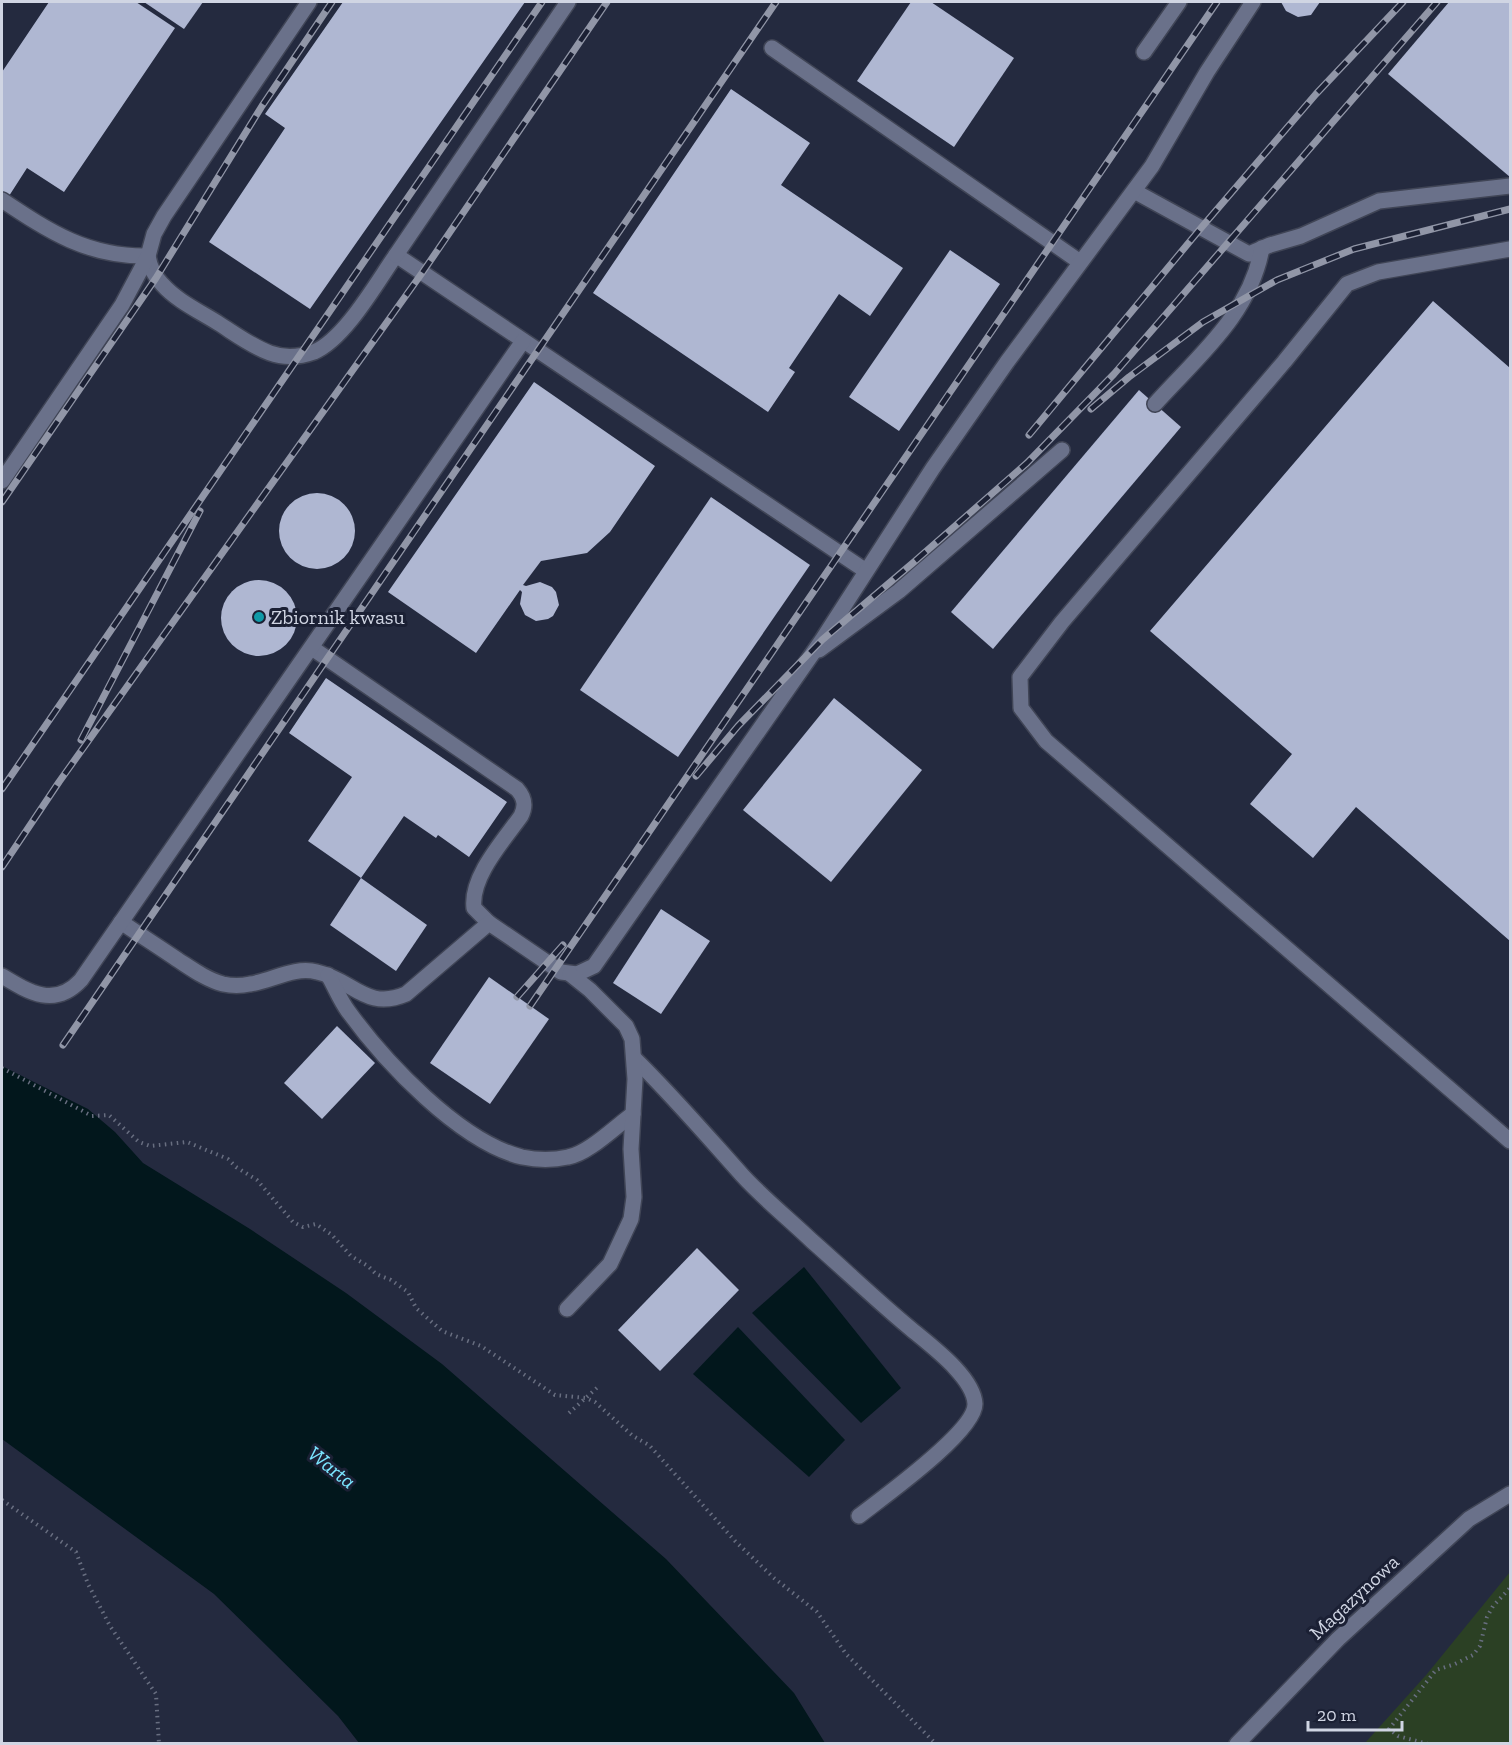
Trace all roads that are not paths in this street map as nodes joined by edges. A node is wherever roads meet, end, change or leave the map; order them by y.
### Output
1 (309, 2) edge
2 (568, 2) edge
3 (1179, 2) edge
4 (1253, 2) edge
5 (772, 48) dead end
6 (1144, 52) dead end
7 (1510, 186) edge
8 (1134, 191) junction
9 (2, 200) edge
10 (1262, 248) junction
11 (1510, 249) edge
12 (396, 255) junction
13 (148, 256) junction
14 (1080, 262) junction
15 (523, 341) junction
16 (1155, 404) dead end
17 (1062, 450) dead end
18 (2, 481) edge
19 (866, 571) junction
20 (312, 648) junction
21 (810, 657) junction
22 (121, 922) junction
23 (489, 923) junction
24 (570, 974) junction
25 (328, 975) junction
26 (2, 976) edge
27 (634, 1058) junction
28 (633, 1114) junction
29 (1510, 1141) edge
30 (567, 1309) dead end
31 (1510, 1494) edge
32 (859, 1516) dead end
33 (1237, 1743) edge

1 - 13 lane
2 - 12 lane
3 - 6 lane
4 - 8 lane
5 - 14 lane
7 - 10 lane
8 - 10 lane
8 - 14 lane
9 - 13 lane
10 - 16 lane
11 - 29 lane
12 - 13 lane
12 - 15 lane
13 - 18 lane
14 - 19 lane
15 - 19 lane
15 - 20 lane
17 - 21 lane
19 - 21 lane
20 - 22 lane
20 - 23 lane
21 - 24 lane
22 - 25 lane
22 - 26 lane
23 - 24 lane
23 - 25 lane
24 - 27 lane
25 - 28 lane
27 - 28 lane
27 - 32 lane
28 - 30 lane
31 - 33 lane, Magazynowa

